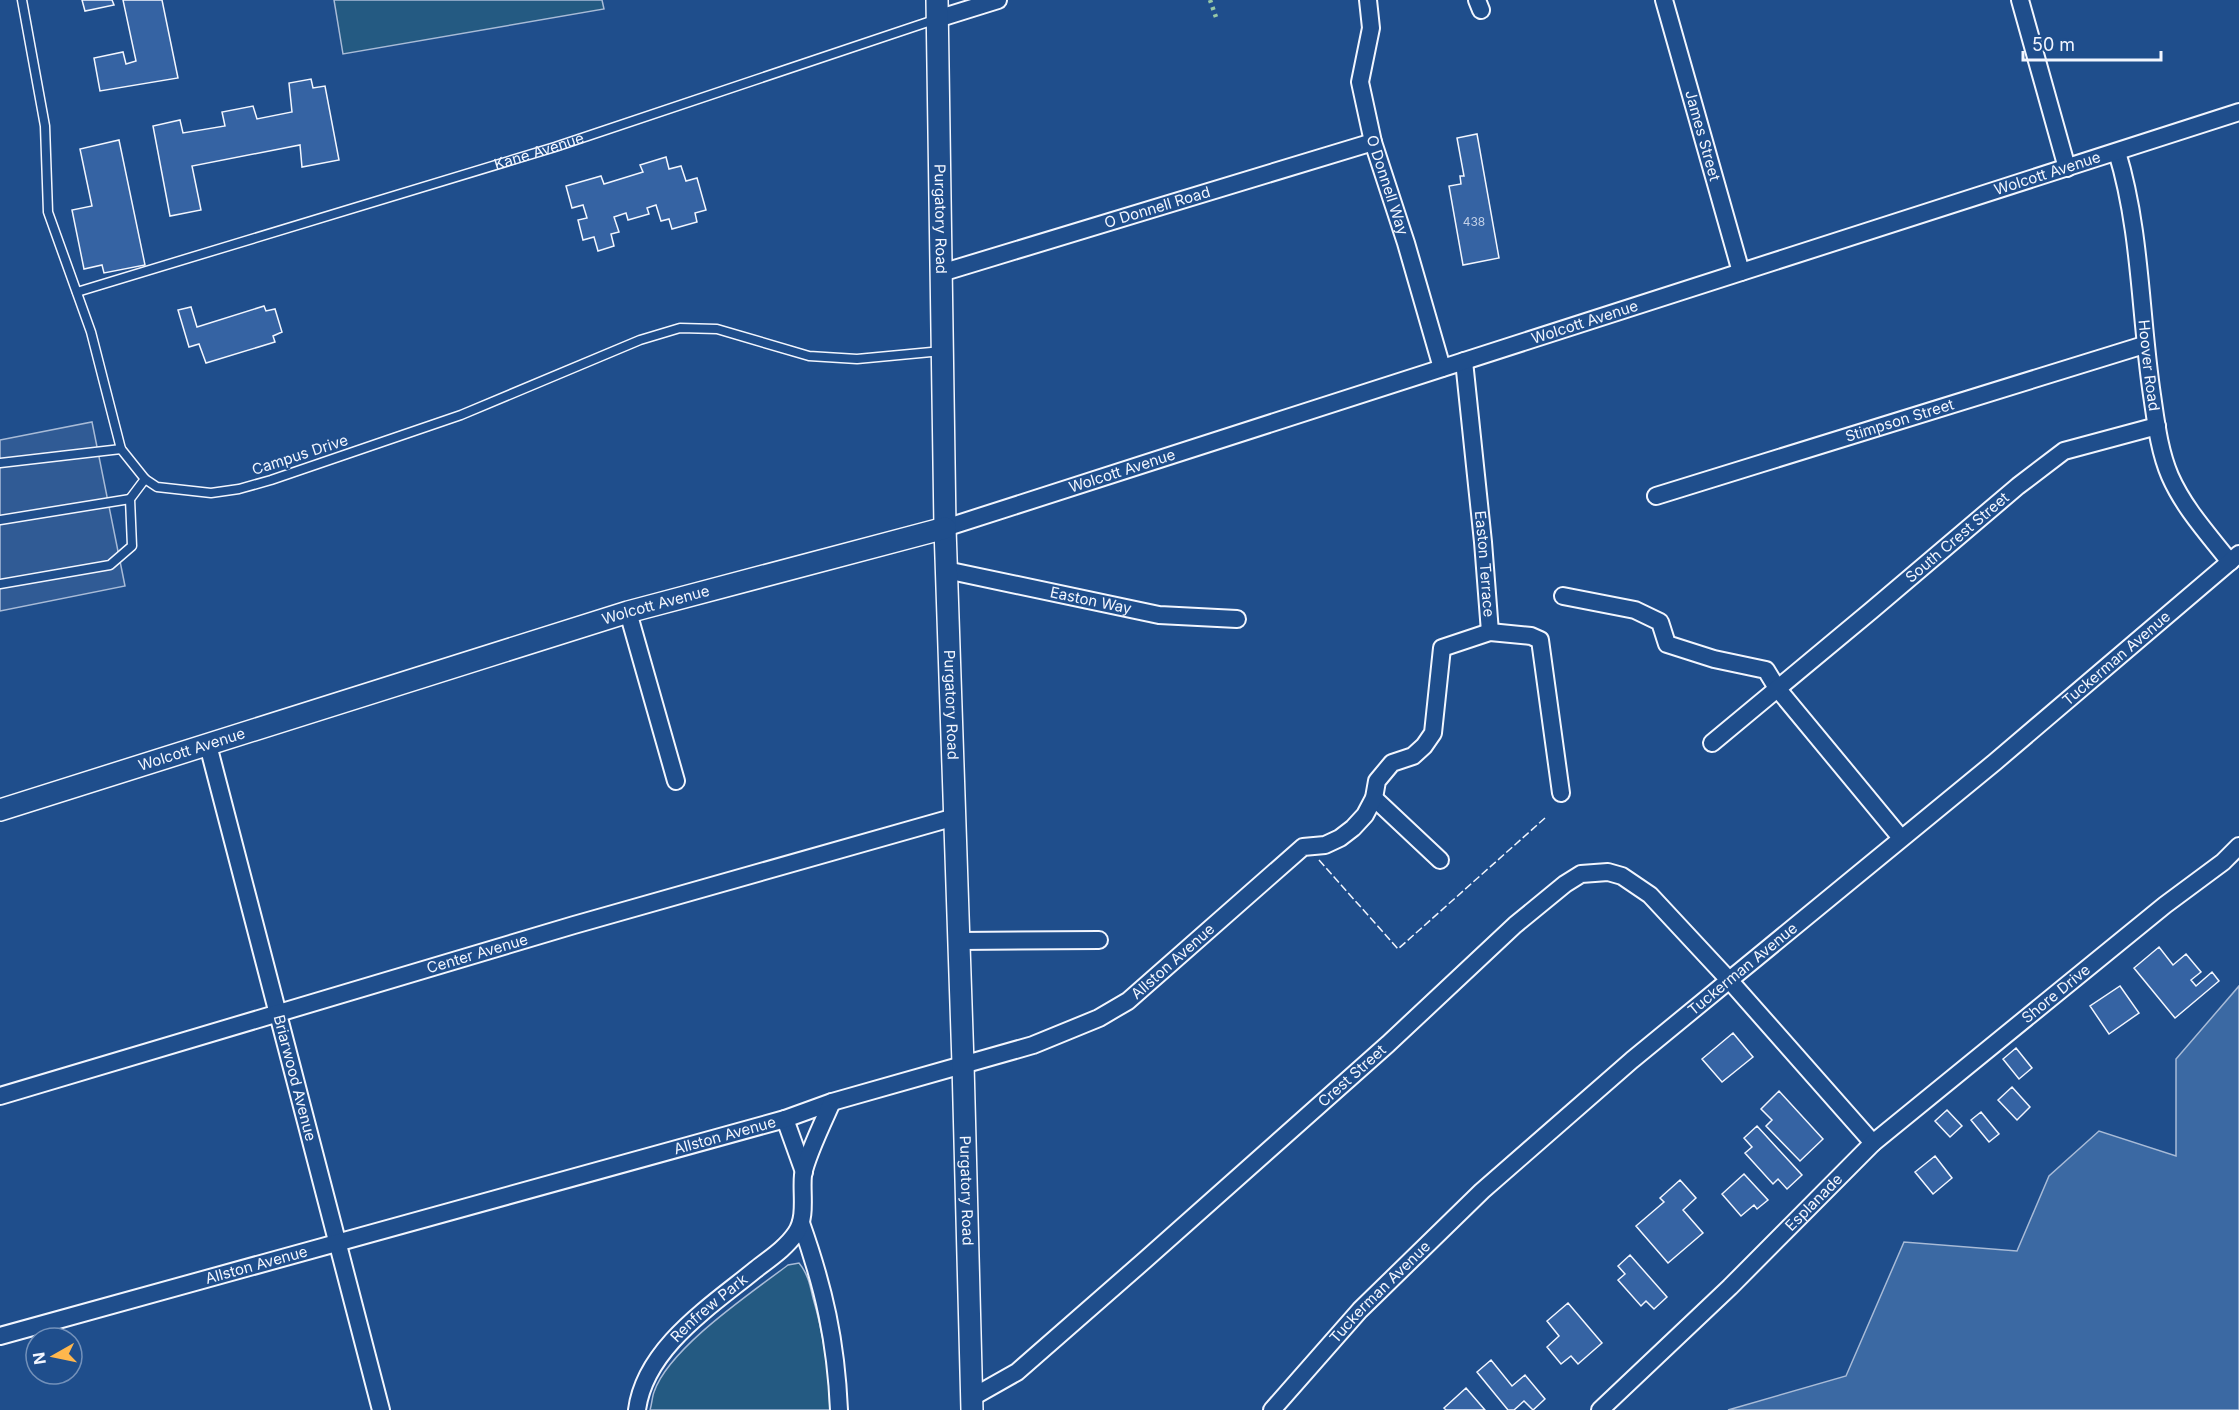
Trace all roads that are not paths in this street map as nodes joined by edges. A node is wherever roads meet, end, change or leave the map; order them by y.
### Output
1 (22, 0) edge
2 (998, 0) edge
3 (1368, 0) edge
4 (1664, 0) edge
5 (2020, 0) edge
6 (937, 9) edge
7 (2239, 112) edge
8 (1373, 142) junction
9 (2116, 152) junction
10 (2067, 168) junction
11 (1741, 272) junction
12 (941, 273) junction
13 (77, 292) junction
14 (2144, 345) junction
15 (942, 351) junction
16 (1464, 361) junction
17 (1442, 368) junction
18 (2157, 426) junction
19 (121, 449) junction
20 (0, 463) edge
21 (145, 479) junction
22 (1656, 496) dead end
23 (130, 499) junction
24 (0, 520) edge
25 (945, 528) junction
26 (2234, 558) edge
27 (946, 570) junction
28 (0, 584) edge
29 (1563, 596) dead end
30 (628, 612) junction
31 (1237, 619) dead end
32 (1490, 632) junction
33 (1777, 688) junction
34 (1712, 743) dead end
35 (208, 745) junction
36 (676, 781) dead end
37 (1561, 793) dead end
38 (1374, 798) junction
39 (0, 810) edge
40 (955, 817) junction
41 (1901, 838) junction
42 (2239, 846) edge
43 (1440, 860) dead end
44 (1098, 940) dead end
45 (959, 941) junction
46 (1730, 981) junction
47 (277, 1012) junction
48 (963, 1064) junction
49 (0, 1096) edge
50 (832, 1102) junction
51 (785, 1119) junction
52 (1873, 1143) junction
53 (804, 1172) junction
54 (801, 1223) junction
55 (336, 1243) junction
56 (0, 1336) edge
57 (972, 1404) edge
58 (381, 1410) edge
59 (637, 1410) edge
60 (839, 1410) edge
61 (1272, 1410) edge
62 (1600, 1410) edge

1 - 13 lane
2 - 6 street, Kane Avenue
3 - 8 street, O Donnell Way
4 - 11 street, James Street
5 - 10 street
6 - 12 street, Purgatory Road
6 - 13 lane, Kane Avenue
7 - 9 street, Wolcott Avenue
8 - 12 street, O Donnell Road
8 - 17 street, O Donnell Way
9 - 10 street, Wolcott Avenue
9 - 14 street, Hoover Road
10 - 11 street, Wolcott Avenue
11 - 16 street, Wolcott Avenue
12 - 15 street, Purgatory Road
13 - 19 lane
14 - 18 street, Hoover Road
14 - 22 street, Stimpson Street
15 - 21 lane, Campus Drive
15 - 25 street, Purgatory Road
16 - 17 street, Wolcott Avenue
16 - 32 street, Easton Terrace
17 - 25 street, Wolcott Avenue
18 - 26 street, Hoover Road
18 - 33 street, South Crest Street
19 - 20 lane
19 - 21 lane
21 - 23 lane
23 - 24 lane
23 - 28 lane
25 - 27 street, Purgatory Road
25 - 30 street, Wolcott Avenue
26 - 41 street, Tuckerman Avenue
27 - 31 street, Easton Way
27 - 40 street, Purgatory Road
29 - 33 street
30 - 35 street, Wolcott Avenue
30 - 36 street
32 - 37 street, Easton Terrace
32 - 38 street, Allston Avenue
33 - 34 street, South Crest Street
33 - 41 street
35 - 39 street, Wolcott Avenue
35 - 47 street, Briarwood Avenue
38 - 43 street
38 - 48 street, Allston Avenue
40 - 45 street, Purgatory Road
40 - 47 street, Center Avenue
41 - 46 street, Tuckerman Avenue
42 - 52 street, Shore Drive
44 - 45 street
45 - 48 street, Purgatory Road
46 - 52 street
46 - 57 street, Crest Street
46 - 61 street, Tuckerman Avenue
47 - 49 street, Center Avenue
47 - 55 street, Briarwood Avenue
48 - 50 street, Allston Avenue
48 - 57 street, Purgatory Road
50 - 51 street, Allston Avenue
50 - 53 street
51 - 53 street
51 - 55 street, Allston Avenue
52 - 62 street, Esplanade
53 - 54 street
54 - 59 street, Renfrew Park
54 - 60 street
55 - 56 street, Allston Avenue
55 - 58 street, Briarwood Avenue

